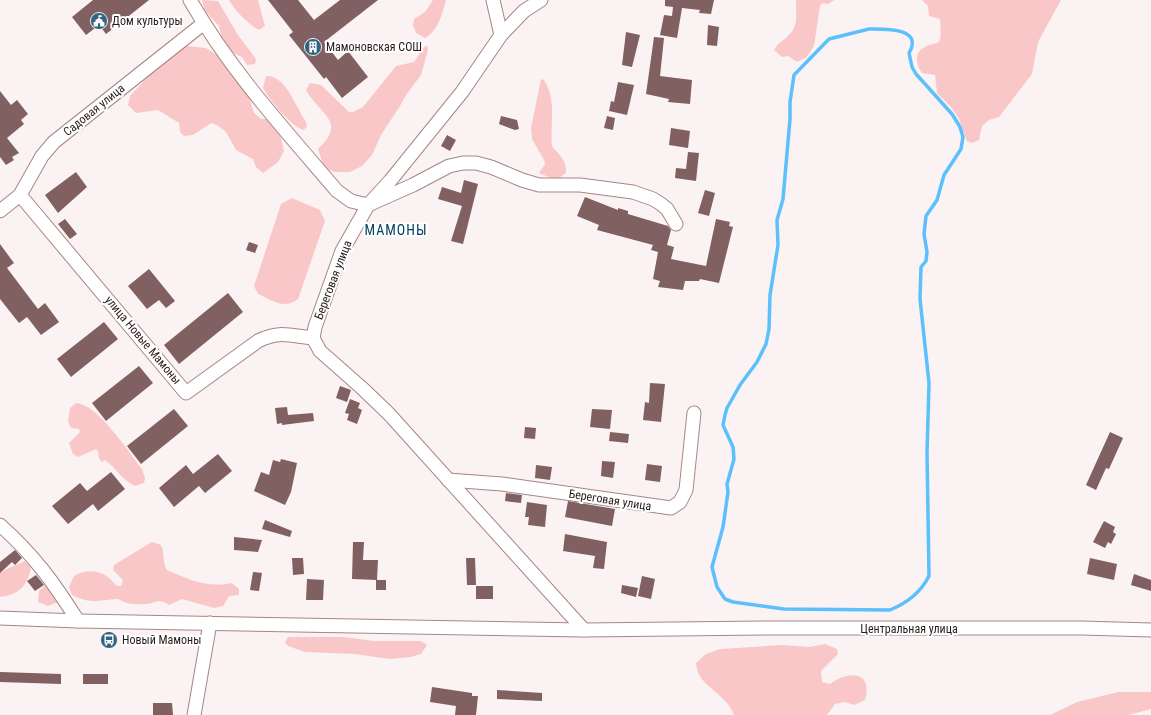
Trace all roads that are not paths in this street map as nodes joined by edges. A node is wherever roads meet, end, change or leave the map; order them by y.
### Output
1 (190, 0) edge
2 (493, 0) edge
3 (541, 0) edge
4 (204, 23) junction
5 (501, 35) junction
6 (20, 195) junction
7 (368, 205) junction
8 (0, 211) edge
9 (676, 224) dead end
10 (313, 338) junction
11 (694, 413) dead end
12 (448, 480) junction
13 (0, 525) edge
14 (0, 618) edge
15 (78, 621) junction
16 (210, 623) junction
17 (584, 630) junction
18 (1151, 630) edge
19 (194, 715) edge

1 - 4 street
2 - 5 street
3 - 5 street, Береговая улица
4 - 6 street, Садовая улица
4 - 7 street
5 - 7 street, Береговая улица
6 - 8 street, Садовая улица
6 - 10 street, улица Новые Мамоны
7 - 9 street
7 - 10 street, Береговая улица
10 - 12 street
11 - 12 street, Береговая улица
12 - 17 street
13 - 15 street
14 - 15 street, Центральная улица
15 - 16 street, Центральная улица
16 - 17 street, Центральная улица
16 - 19 street
17 - 18 street, Центральная улица

